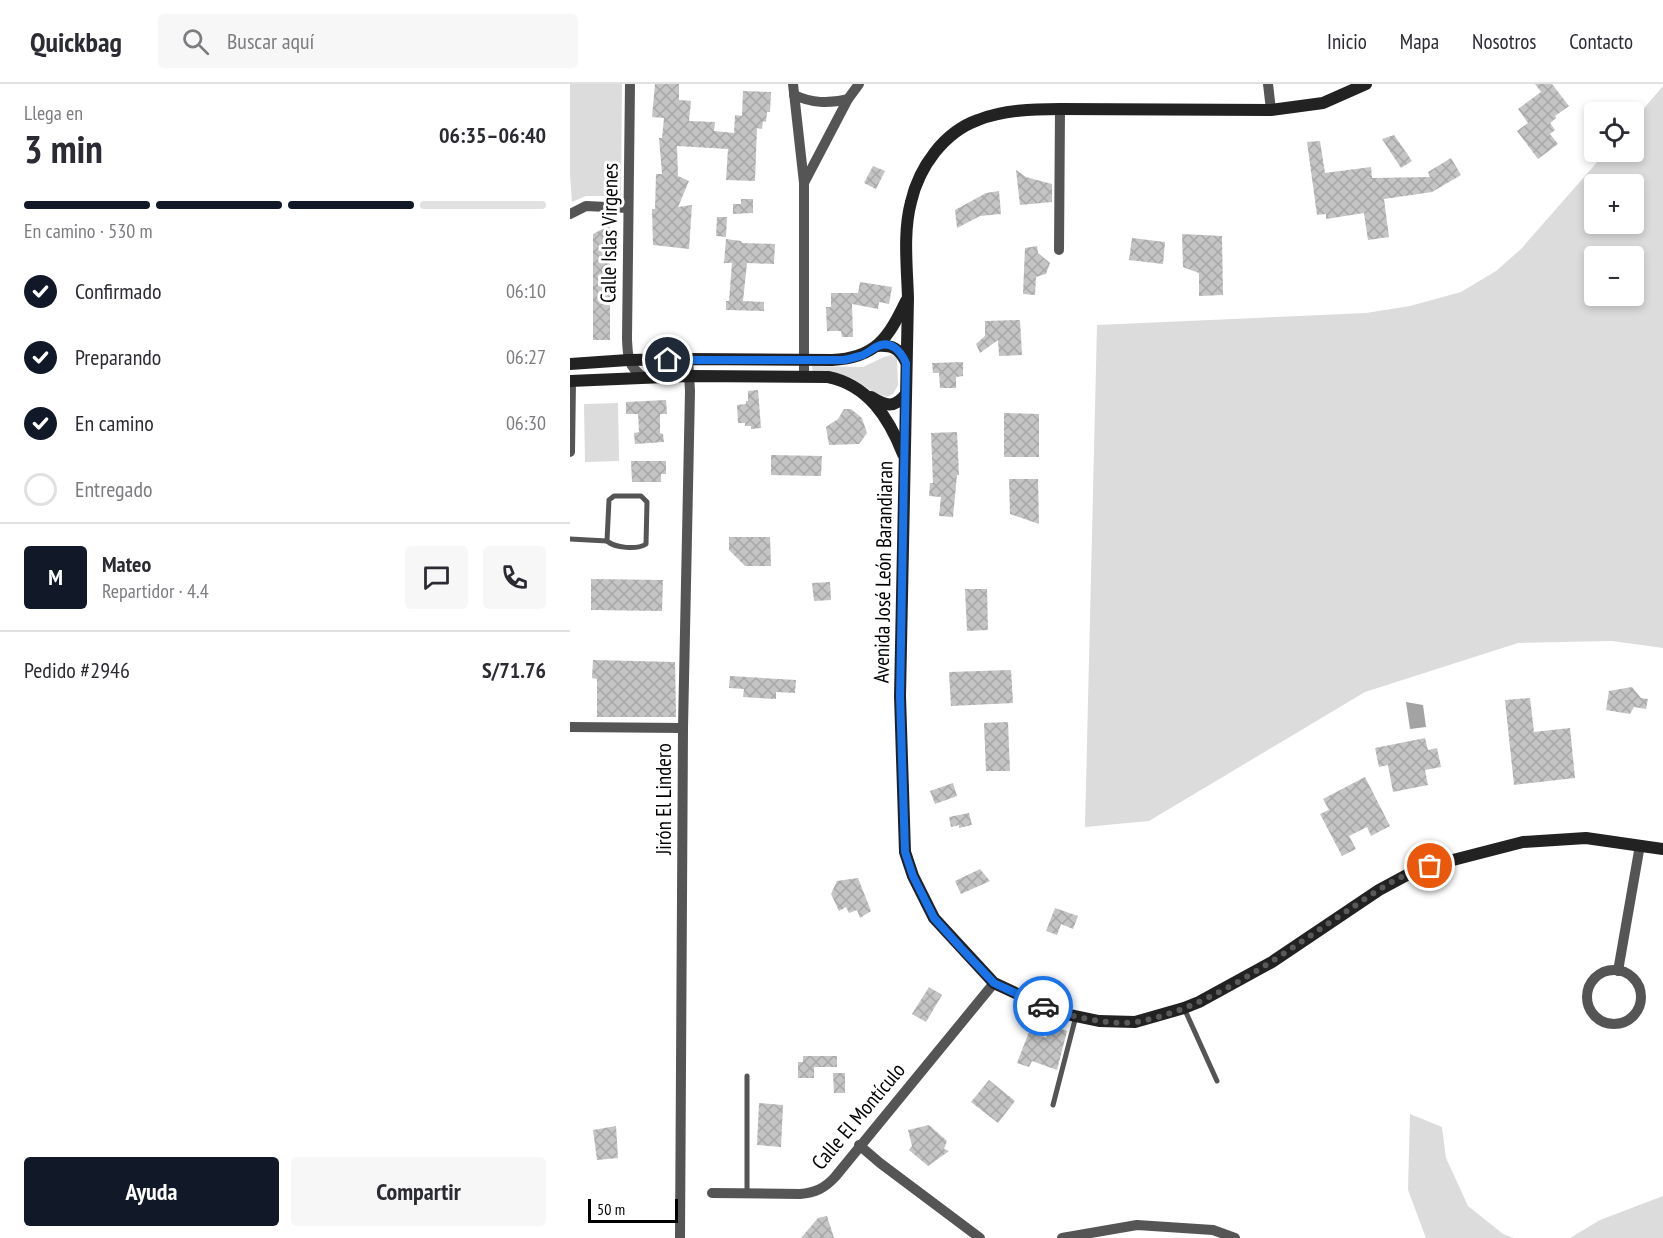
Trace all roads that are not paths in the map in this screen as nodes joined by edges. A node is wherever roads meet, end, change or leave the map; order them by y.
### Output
1 (630, 84) edge
2 (859, 84) edge
3 (1268, 84) edge
4 (1366, 84) edge
5 (794, 90) edge
6 (848, 99) junction
7 (1060, 109) junction
8 (1271, 110) junction
9 (804, 183) junction
10 (628, 208) junction
11 (570, 214) edge
12 (1059, 250) dead end
13 (908, 298) junction
14 (878, 346) junction
15 (688, 359) junction
16 (628, 360) junction
17 (805, 360) junction
18 (599, 362) junction
19 (906, 363) junction
20 (570, 364) edge
21 (689, 376) junction
22 (643, 377) junction
23 (804, 377) junction
24 (599, 379) junction
25 (570, 381) edge
26 (906, 394) junction
27 (867, 395) junction
28 (570, 422) edge
29 (570, 452) edge
30 (905, 458) junction
31 (570, 539) edge
32 (607, 541) junction
33 (570, 727) edge
34 (683, 728) junction
35 (1640, 845) junction
36 (1663, 849) edge
37 (1618, 971) junction
38 (994, 983) junction
39 (1184, 1008) junction
40 (1076, 1016) junction
41 (747, 1076) dead end
42 (1217, 1081) dead end
43 (1053, 1105) dead end
44 (860, 1145) junction
45 (712, 1193) dead end
46 (747, 1194) junction
47 (680, 1238) edge
48 (980, 1238) edge
49 (1062, 1238) edge
50 (1235, 1238) edge

1 - 10 street, Calle Islas Virgenes
2 - 6 street
3 - 8 street
4 - 8 street, Avenida José León Barandiaran
5 - 6 street
5 - 9 street
6 - 9 street
7 - 8 street, Avenida José León Barandiaran
7 - 12 street
7 - 13 street, Avenida José León Barandiaran
9 - 17 street
10 - 11 street
10 - 16 street, Calle Islas Virgenes
13 - 14 street
13 - 19 street, Avenida José León Barandiaran
14 - 17 street
14 - 19 street
15 - 16 street
15 - 17 street
15 - 21 street, Jirón El Lindero
16 - 18 street
16 - 22 street
17 - 23 street
18 - 20 street
18 - 24 street
19 - 26 street, Avenida José León Barandiaran
21 - 22 street
21 - 23 street
21 - 34 street, Jirón El Lindero
22 - 24 street
23 - 27 street
24 - 25 street
25 - 28 street
26 - 27 street
26 - 30 street, Avenida José León Barandiaran
27 - 30 street
28 - 29 street
30 - 38 street, Avenida José León Barandiaran
31 - 32 lane
32 - 32 lane
33 - 34 street
34 - 47 street, Jirón El Lindero
35 - 36 street, Avenida José León Barandiaran
35 - 37 street
35 - 39 street, Avenida José León Barandiaran
37 - 37 street
38 - 40 street, Avenida José León Barandiaran
38 - 44 street, Calle El Montículo
39 - 40 street, Avenida José León Barandiaran
39 - 42 lane
40 - 43 lane
41 - 46 lane
44 - 46 street, Calle El Montículo
44 - 48 street
45 - 46 street, Calle El Montículo
49 - 50 street

